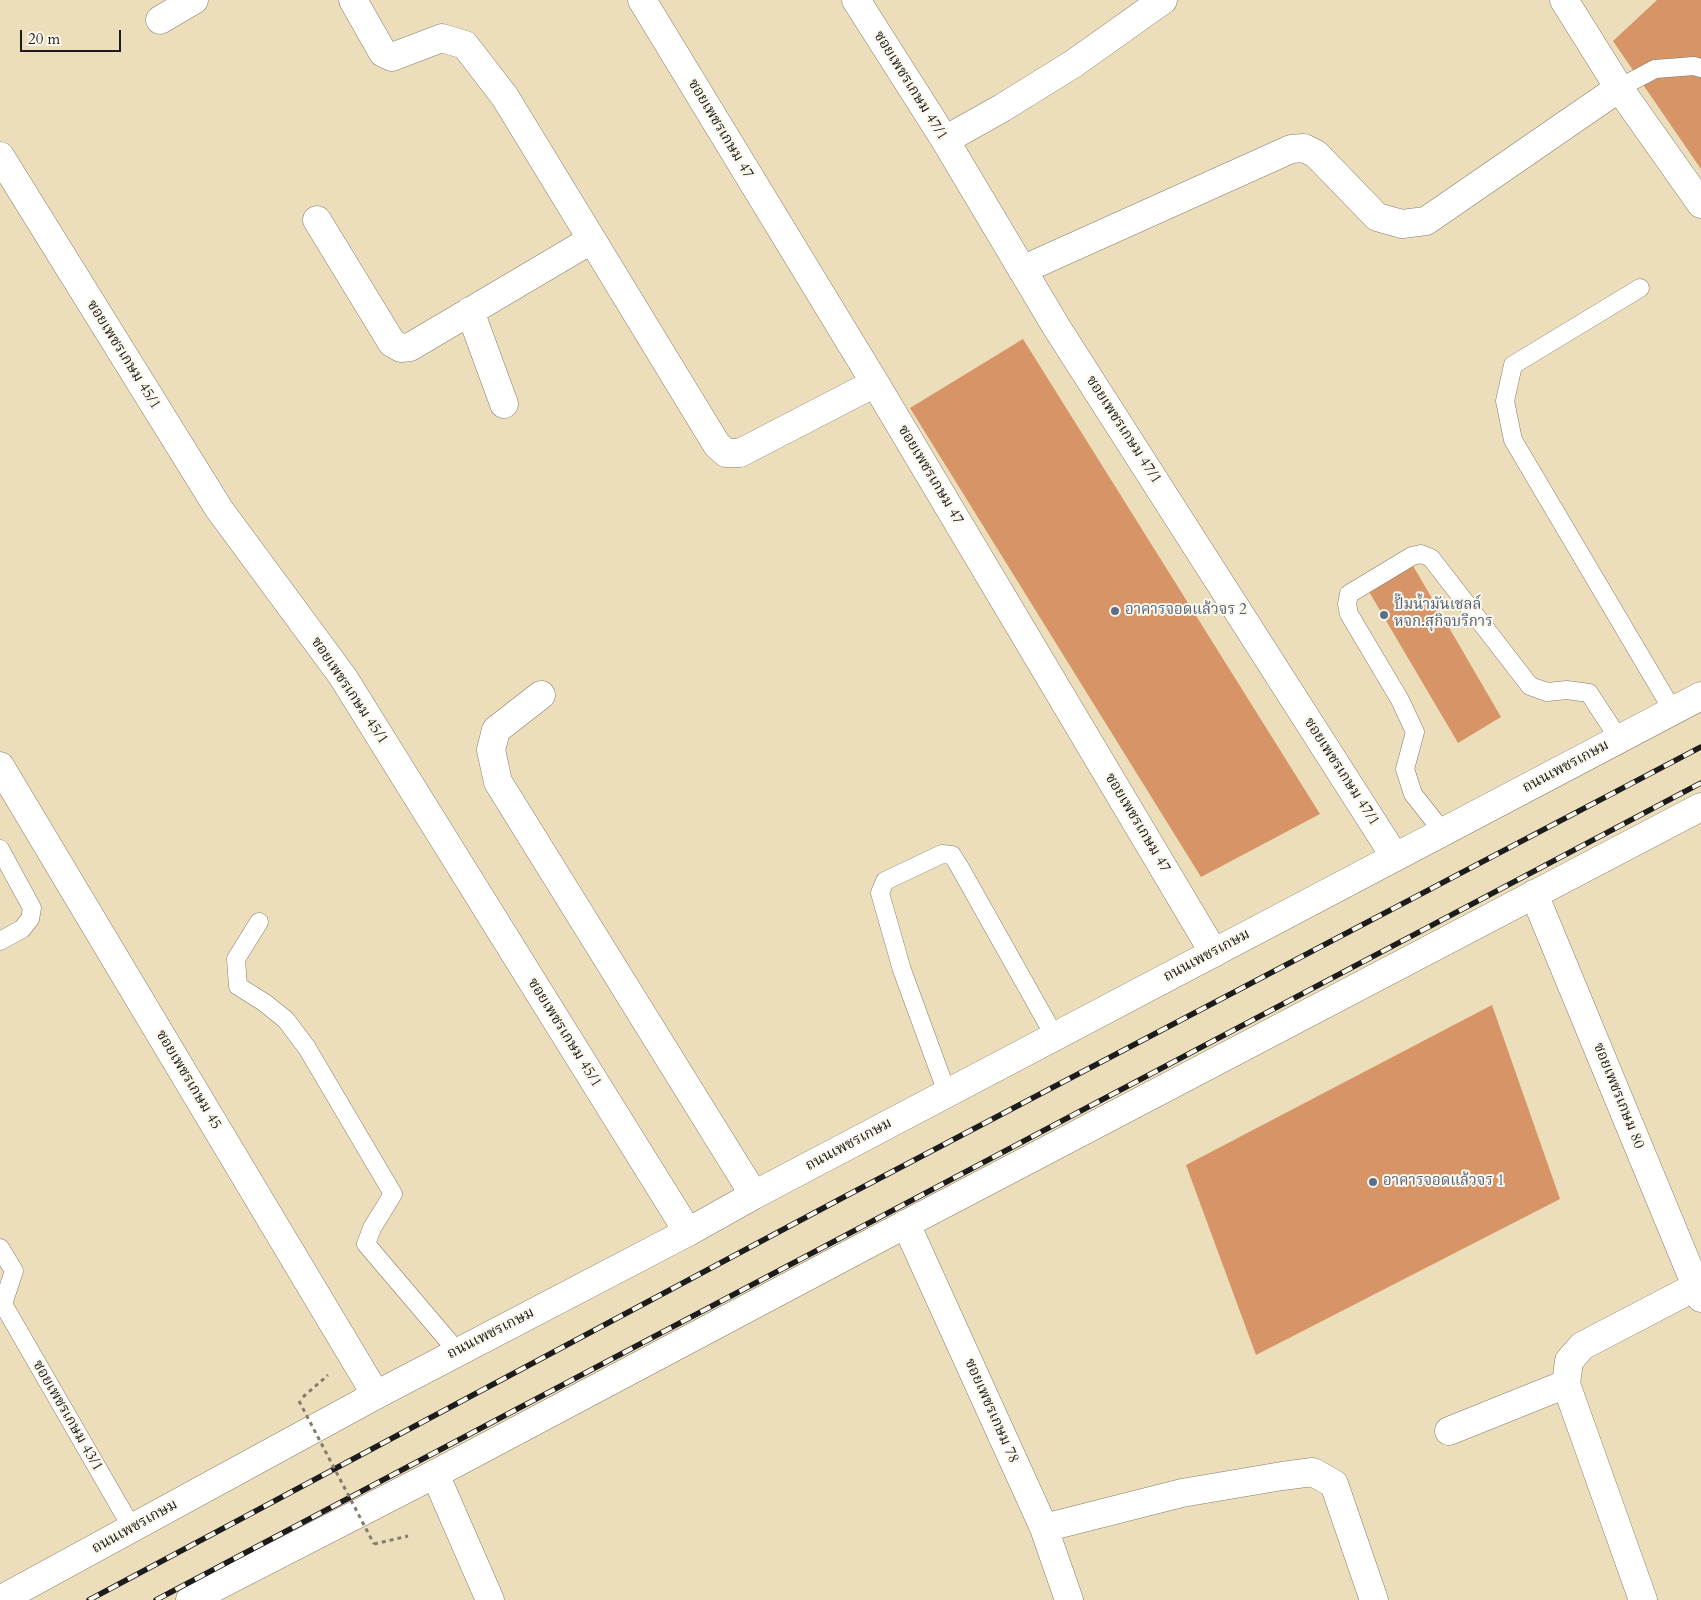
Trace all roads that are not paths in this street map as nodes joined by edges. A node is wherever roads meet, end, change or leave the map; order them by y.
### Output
1 (194, 0) edge
2 (353, 0) edge
3 (642, 0) edge
4 (856, 0) edge
5 (1162, 0) edge
6 (1564, 0) edge
7 (160, 20) dead end
8 (1701, 68) edge
9 (1619, 88) junction
10 (945, 140) junction
11 (0, 156) edge
12 (1701, 204) edge
13 (317, 220) dead end
14 (591, 240) junction
15 (1022, 270) junction
16 (1640, 288) dead end
17 (470, 311) junction
18 (875, 383) junction
19 (504, 404) dead end
20 (542, 695) dead end
21 (1701, 696) edge
22 (1673, 711) junction
23 (1619, 739) junction
24 (0, 766) edge
25 (1701, 807) edge
26 (1442, 832) junction
27 (0, 849) edge
28 (1395, 857) junction
29 (1534, 894) junction
30 (259, 922) dead end
31 (0, 942) edge
32 (1214, 953) junction
33 (1055, 1037) junction
34 (947, 1093) junction
35 (754, 1195) junction
36 (906, 1224) junction
37 (688, 1232) junction
38 (0, 1248) edge
39 (1699, 1292) edge
40 (1, 1303) edge
41 (458, 1352) junction
42 (1566, 1384) junction
43 (376, 1395) junction
44 (1449, 1432) dead end
45 (435, 1474) junction
46 (132, 1528) junction
47 (1044, 1528) junction
48 (3, 1591) edge
49 (190, 1600) edge
50 (490, 1600) edge
51 (1069, 1600) edge
52 (1374, 1600) edge
53 (1643, 1600) edge

1 - 7 street
2 - 14 street
3 - 18 street, ซอยเพชรเกษม 47
4 - 10 street, ซอยเพชรเกษม 47/1
5 - 10 street
6 - 9 street
8 - 9 lane
9 - 12 street
9 - 15 street
10 - 15 street, ซอยเพชรเกษม 47/1
11 - 37 street, ซอยเพชรเกษม 45/1
13 - 17 street
14 - 17 street
14 - 18 street
15 - 28 street, ซอยเพชรเกษม 47/1
16 - 22 lane
17 - 19 street
18 - 32 street, ซอยเพชรเกษม 47
20 - 35 street
21 - 22 street, ถนนเพชรเกษม
22 - 23 street, ถนนเพชรเกษม
23 - 26 street, ถนนเพชรเกษม
23 - 26 lane
24 - 43 street, ซอยเพชรเกษม 45
25 - 29 street
26 - 28 street, ถนนเพชรเกษม
27 - 31 lane
28 - 32 street, ถนนเพชรเกษม
29 - 36 street
29 - 39 street, ซอยเพชรเกษม 80
30 - 41 lane
32 - 33 street, ถนนเพชรเกษม
33 - 34 street, ถนนเพชรเกษม
33 - 34 lane
34 - 35 street, ถนนเพชรเกษม
35 - 37 street, ถนนเพชรเกษม
36 - 45 street
36 - 47 street, ซอยเพชรเกษม 78
37 - 41 street, ถนนเพชรเกษม
38 - 40 lane
39 - 42 street
40 - 46 lane, ซอยเพชรเกษม 43/1
41 - 43 street, ถนนเพชรเกษม
42 - 44 street
42 - 53 street
43 - 46 street, ถนนเพชรเกษม
45 - 49 street
45 - 50 street
46 - 48 street, ถนนเพชรเกษม
47 - 51 street, ซอยเพชรเกษม 78
47 - 52 street

